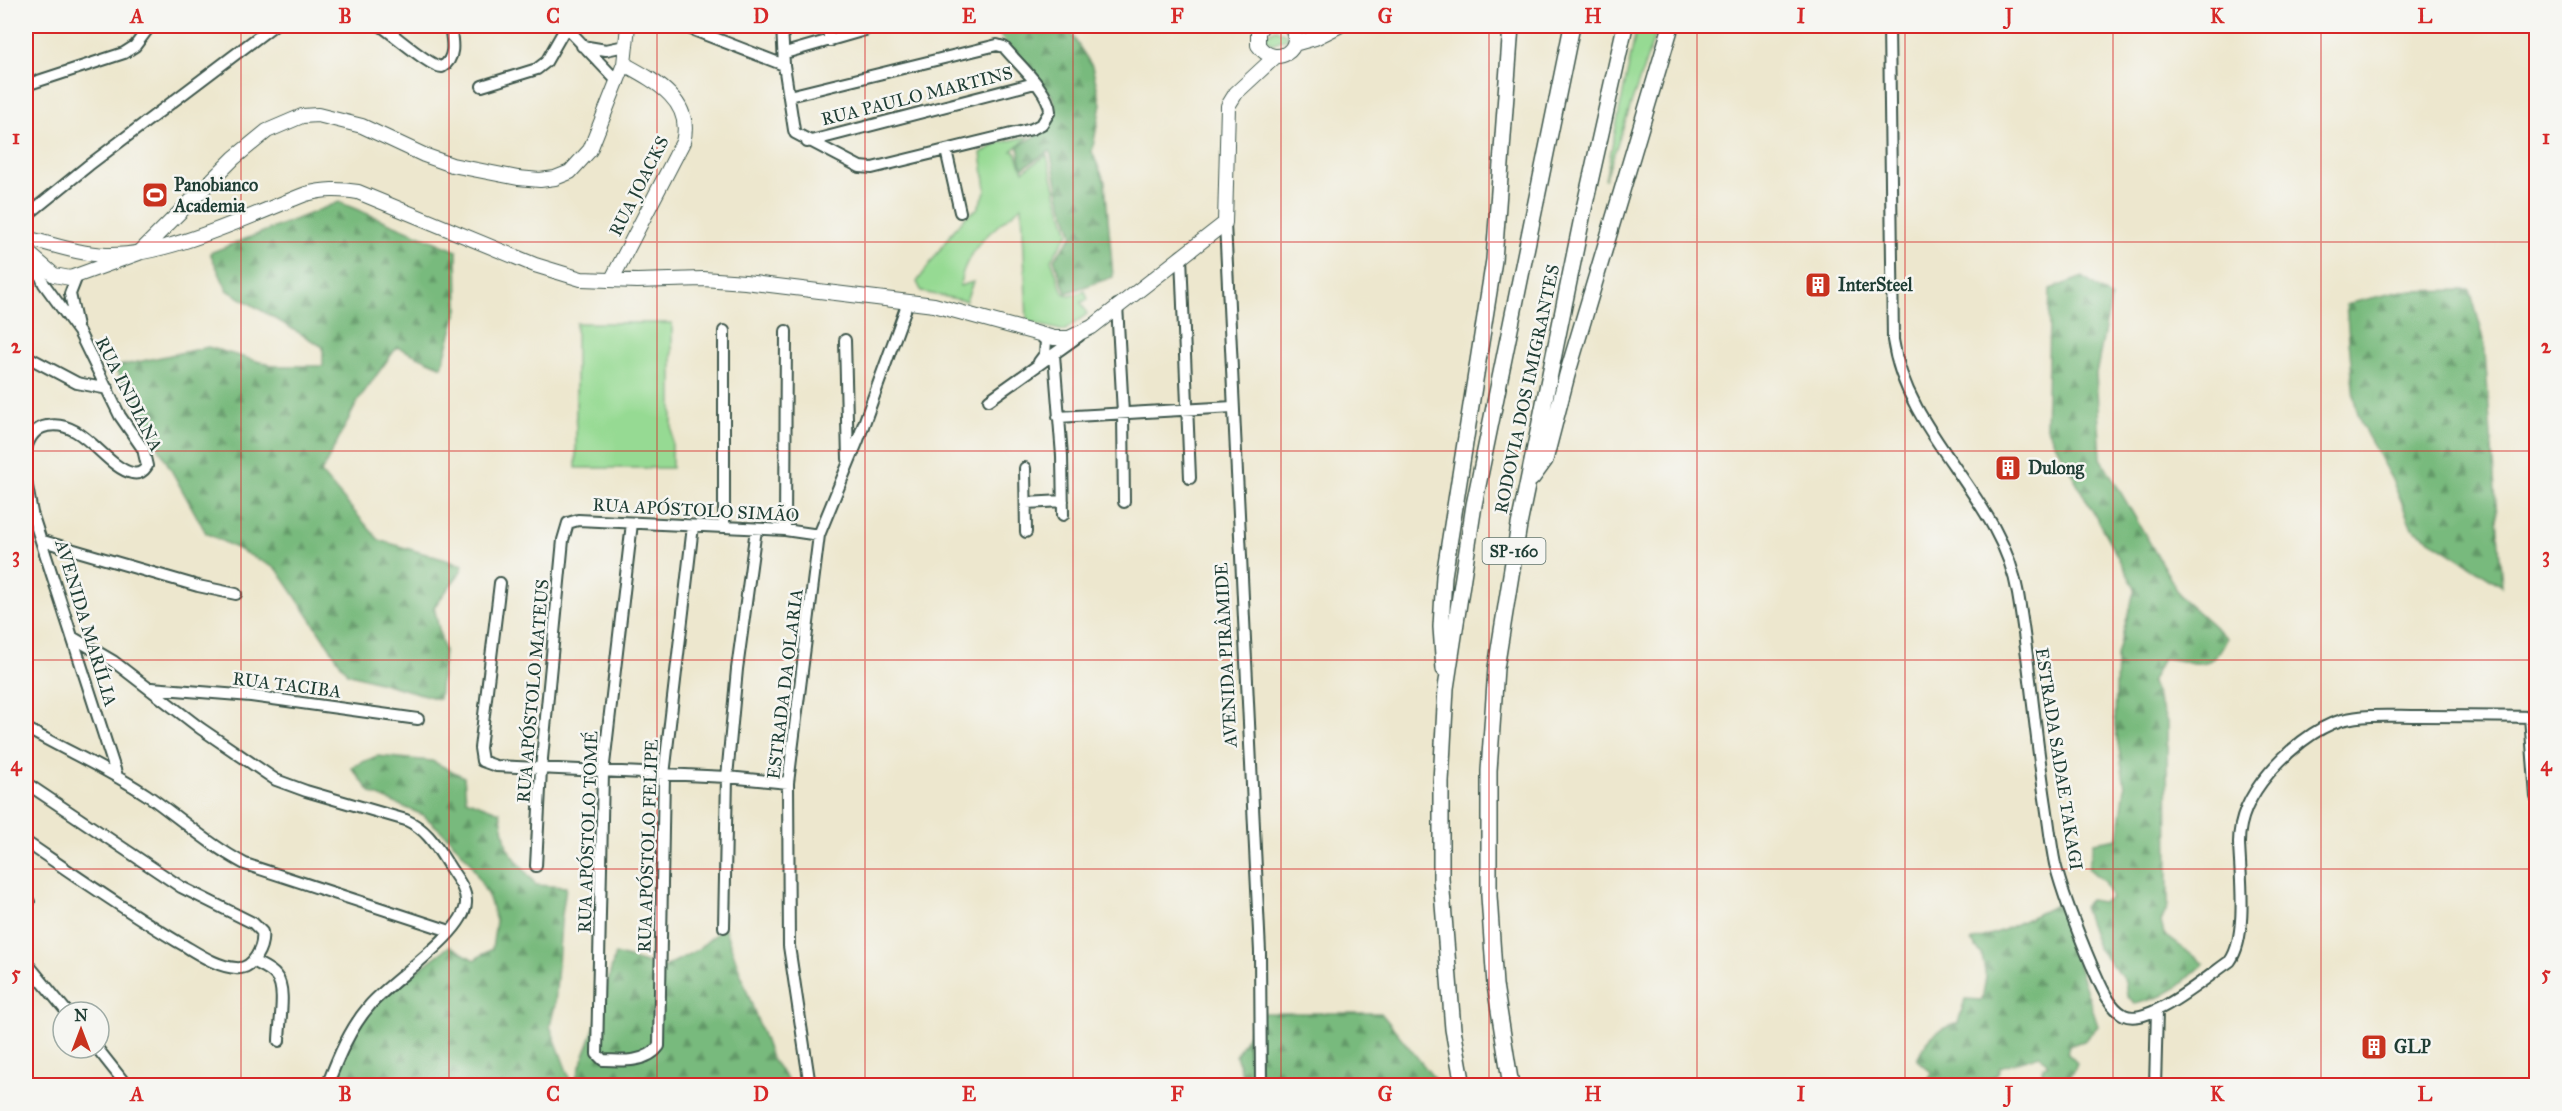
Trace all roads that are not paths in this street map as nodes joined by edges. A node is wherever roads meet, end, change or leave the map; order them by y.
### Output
1 (150, 26) edge
2 (273, 26) edge
3 (381, 26) edge
4 (450, 26) edge
5 (566, 26) edge
6 (628, 26) edge
7 (690, 26) edge
8 (782, 26) edge
9 (827, 26) edge
10 (869, 26) edge
11 (1262, 26) edge
12 (1290, 26) edge
13 (1339, 26) edge
14 (1510, 26) edge
15 (1572, 26) edge
16 (1625, 26) edge
17 (1671, 26) edge
18 (1889, 26) edge
19 (830, 41) junction
20 (1294, 44) junction
21 (581, 46) junction
22 (625, 46) junction
23 (1262, 50) junction
24 (785, 53) junction
25 (1276, 56) junction
26 (624, 64) junction
27 (784, 65) junction
28 (1256, 72) junction
29 (618, 82) junction
30 (1035, 83) junction
31 (26, 85) edge
32 (482, 86) dead end
33 (789, 96) junction
34 (807, 142) junction
35 (946, 150) junction
36 (960, 212) dead end
37 (26, 216) edge
38 (172, 220) junction
39 (1225, 223) junction
40 (26, 238) edge
41 (190, 239) junction
42 (69, 249) junction
43 (139, 253) junction
44 (29, 254) edge
45 (1181, 256) junction
46 (77, 276) junction
47 (612, 279) junction
48 (908, 302) junction
49 (1117, 305) junction
50 (724, 331) dead end
51 (786, 331) dead end
52 (79, 332) junction
53 (1084, 332) junction
54 (1040, 335) junction
55 (846, 340) dead end
56 (1054, 355) junction
57 (26, 356) edge
58 (1037, 365) junction
59 (108, 389) junction
60 (989, 399) dead end
61 (1233, 406) junction
62 (1186, 409) junction
63 (1123, 413) junction
64 (1058, 417) junction
65 (26, 449) edge
66 (849, 462) junction
67 (1025, 468) dead end
68 (1190, 478) dead end
69 (26, 481) edge
70 (1528, 483) junction
71 (1063, 501) junction
72 (1124, 502) dead end
73 (1026, 503) junction
74 (1063, 515) dead end
75 (570, 521) joint
76 (632, 523) junction
77 (693, 526) junction
78 (724, 527) junction
79 (756, 529) junction
80 (785, 530) junction
81 (1026, 532) dead end
82 (819, 535) junction
83 (43, 541) junction
84 (500, 582) dead end
85 (236, 594) dead end
86 (72, 637) junction
87 (151, 688) junction
88 (1446, 688) junction
89 (418, 719) dead end
90 (26, 728) edge
91 (541, 769) junction
92 (603, 772) junction
93 (664, 775) junction
94 (117, 776) junction
95 (727, 777) junction
96 (26, 783) edge
97 (788, 783) junction
98 (2536, 797) edge
99 (26, 842) edge
100 (536, 866) dead end
101 (724, 927) dead end
102 (450, 931) junction
103 (253, 961) junction
104 (26, 962) edge
105 (57, 1000) edge
106 (2157, 1010) junction
107 (279, 1041) dead end
108 (648, 1056) joint
109 (107, 1060) edge
110 (127, 1086) edge
111 (327, 1086) edge
112 (810, 1086) edge
113 (1261, 1086) edge
114 (1463, 1086) edge
115 (1511, 1086) edge
116 (2155, 1086) edge

1 - 31 street
2 - 37 street
3 - 4 street
5 - 21 street
5 - 32 street
6 - 22 main road
7 - 27 street
8 - 24 street
9 - 19 street
10 - 19 street
11 - 23 main road
12 - 20 main road
13 - 20 main road
14 - 88 highway
15 - 88 highway, RODOVIA DOS IMIGRANTES / SP-160
16 - 70 highway, RODOVIA DOS IMIGRANTES / SP-160
17 - 70 highway
18 - 106 street, ESTRADA SADAE TAKAGI
19 - 24 street
20 - 25 main road
21 - 22 street
21 - 29 street
22 - 26 main road
23 - 25 main road
23 - 28 main road
24 - 27 street
25 - 28 main road
26 - 29 main road
26 - 47 main road, RUA JOACKS
27 - 33 street
28 - 39 main road
29 - 38 main road
30 - 33 street
30 - 34 street, RUA PAULO MARTINS
30 - 35 street
33 - 34 street
34 - 35 street
35 - 36 street
38 - 41 main road
38 - 43 main road
39 - 45 main road
39 - 61 street, AVENIDA PIRÂMIDE
40 - 42 main road
41 - 43 main road
41 - 47 main road
42 - 43 main road
42 - 46 main road
43 - 46 main road
44 - 46 main road
44 - 52 street, RUA INDIANA
45 - 49 main road
45 - 62 street
46 - 52 street, RUA INDIANA
47 - 48 main road
48 - 54 main road
48 - 66 street, ESTRADA DA OLARIA
49 - 53 main road
49 - 63 street
50 - 78 street
51 - 80 street
52 - 59 street, RUA INDIANA
53 - 54 main road
53 - 56 street
54 - 58 street
55 - 66 street
56 - 58 street
56 - 64 street
57 - 59 street
58 - 60 street
59 - 65 street, RUA INDIANA
61 - 62 street
61 - 113 street, AVENIDA PIRÂMIDE
62 - 63 street
62 - 68 street
63 - 64 street
63 - 72 street
64 - 71 street
66 - 82 street, ESTRADA DA OLARIA
67 - 73 street
69 - 83 street, AVENIDA MARÍLIA
70 - 115 highway, RODOVIA DOS IMIGRANTES / SP-160
71 - 73 street
71 - 74 street
73 - 81 street
75 - 76 street, RUA APÓSTOLO SIMÃO
75 - 91 street, RUA APÓSTOLO MATEUS
76 - 77 street, RUA APÓSTOLO SIMÃO
76 - 92 street, RUA APÓSTOLO TOMÉ
77 - 78 street, RUA APÓSTOLO SIMÃO
77 - 93 street, RUA APÓSTOLO FELIPE
78 - 79 street, RUA APÓSTOLO SIMÃO
79 - 80 street, RUA APÓSTOLO SIMÃO
79 - 95 street
80 - 82 street, RUA APÓSTOLO SIMÃO
82 - 97 street, ESTRADA DA OLARIA
83 - 85 street
83 - 86 street, AVENIDA MARÍLIA
84 - 91 street
86 - 87 street
86 - 94 street, AVENIDA MARÍLIA
87 - 89 street, RUA TACIBA
87 - 102 street
88 - 114 highway, RODOVIA DOS IMIGRANTES / SP-160
90 - 94 street
91 - 92 street
91 - 100 street, RUA APÓSTOLO MATEUS
92 - 93 street
92 - 108 street, RUA APÓSTOLO TOMÉ
93 - 95 street
93 - 108 street, RUA APÓSTOLO FELIPE
94 - 102 street
95 - 97 street
95 - 101 street
96 - 103 street
97 - 112 street, ESTRADA DA OLARIA
98 - 106 street, ESTRADA SADAE TAKAGI
99 - 103 street
102 - 111 street
103 - 107 street
104 - 105 street
106 - 116 street
109 - 110 street

